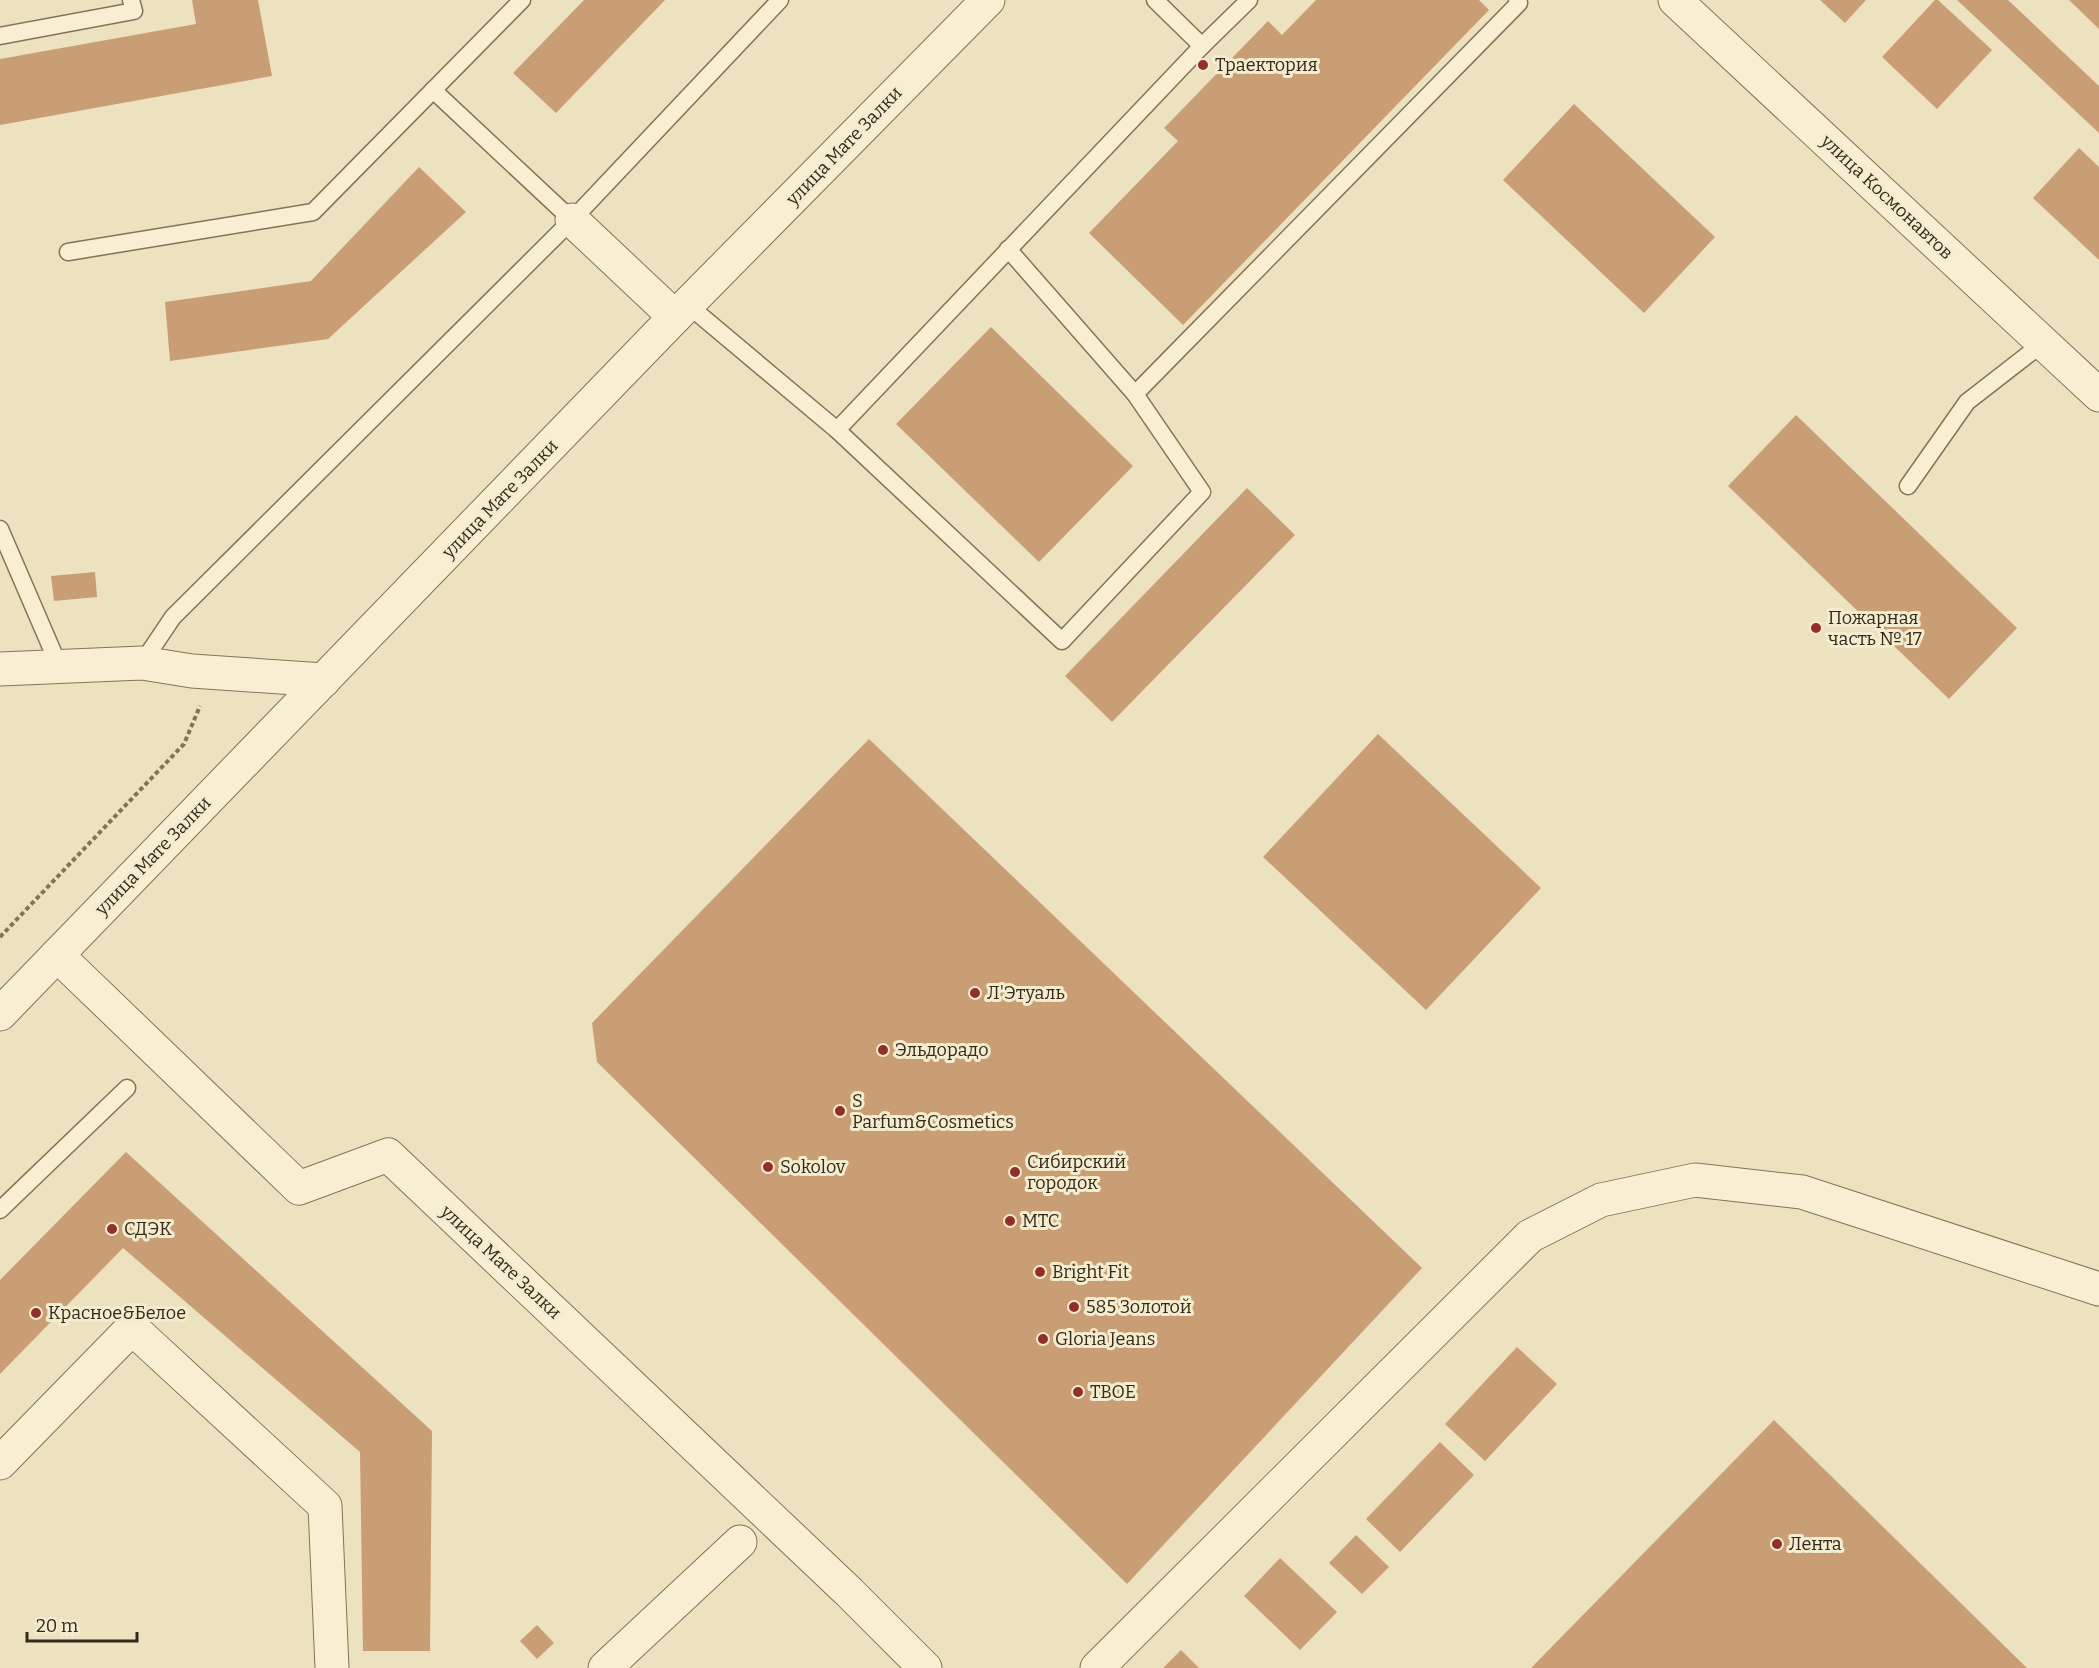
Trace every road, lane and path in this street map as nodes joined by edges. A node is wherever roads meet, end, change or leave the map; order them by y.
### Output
1 (131, 0) edge
2 (522, 0) edge
3 (780, 0) edge
4 (988, 0) edge
5 (1155, 0) edge
6 (1249, 0) edge
7 (1517, 0) edge
8 (1675, 0) edge
9 (0, 36) edge
10 (1202, 46) junction
11 (433, 90) junction
12 (572, 220) junction
13 (1008, 249) junction
14 (68, 252) dead end
15 (681, 311) junction
16 (2043, 343) junction
17 (1135, 394) junction
18 (2099, 395) edge
19 (837, 430) junction
20 (1908, 486) dead end
21 (0, 529) edge
22 (142, 663) junction
23 (59, 666) junction
24 (0, 669) edge
25 (214, 673) junction
26 (324, 680) junction
27 (0, 937) edge
28 (57, 955) junction
29 (0, 1014) edge
30 (126, 1088) dead end
31 (0, 1209) edge
32 (2099, 1289) edge
33 (0, 1463) edge
34 (764, 1511) junction
35 (740, 1542) joint
36 (332, 1668) edge
37 (605, 1668) edge
38 (925, 1668) edge
39 (1097, 1668) edge

1 - 9 lane
2 - 11 lane
3 - 12 lane
4 - 15 street, улица Мате Залки
5 - 10 lane
6 - 10 lane
7 - 17 lane
8 - 16 street, улица Космонавтов
10 - 13 lane
11 - 12 lane
11 - 14 lane
12 - 15 street
12 - 22 lane
13 - 17 lane
13 - 19 lane
15 - 19 lane
15 - 26 street, улица Мате Залки
16 - 18 street, улица Космонавтов
16 - 20 lane
17 - 19 lane
21 - 23 lane
22 - 23 street
22 - 25 street
23 - 24 street
25 - 26 street
25 - 27 path
26 - 28 street, улица Мате Залки
28 - 29 street, улица Мате Залки
28 - 34 street, улица Мате Залки
30 - 31 lane
32 - 39 street
33 - 36 street
34 - 35 lane
34 - 38 street, улица Мате Залки
35 - 37 street

